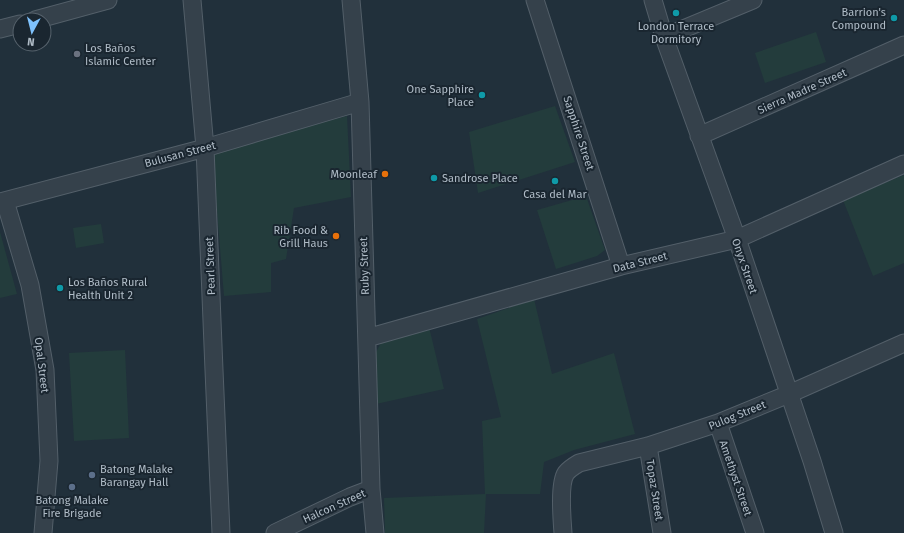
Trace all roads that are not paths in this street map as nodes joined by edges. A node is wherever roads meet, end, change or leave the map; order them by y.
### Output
1 (108, 0) edge
2 (192, 0) edge
3 (351, 0) edge
4 (535, 0) edge
5 (653, 0) edge
6 (753, 0) edge
7 (52, 15) edge
8 (12, 26) edge
9 (0, 29) edge
10 (664, 37) junction
11 (904, 46) edge
12 (360, 102) junction
13 (700, 136) junction
14 (205, 148) junction
15 (904, 164) edge
16 (2, 201) edge
17 (736, 239) junction
18 (621, 266) junction
19 (367, 338) junction
20 (904, 343) edge
21 (789, 394) junction
22 (718, 423) junction
23 (648, 446) junction
24 (371, 489) junction
25 (42, 533) edge
26 (221, 533) edge
27 (275, 533) edge
28 (375, 533) edge
29 (563, 533) edge
30 (662, 533) edge
31 (755, 533) edge
32 (834, 533) edge

1 - 7 street
2 - 14 street, Pearl Street
3 - 12 street, Ruby Street
4 - 18 street, Sapphire Street
5 - 10 street, Onyx Street
6 - 10 street
8 - 9 street
10 - 13 street, Onyx Street
11 - 13 street, Sierra Madre Street
12 - 14 street, Bulusan Street
12 - 19 street, Ruby Street
13 - 17 street, Onyx Street
14 - 16 street, Bulusan Street
14 - 26 street, Pearl Street
15 - 17 street, Data Street
16 - 25 street, Opal Street
17 - 18 street, Data Street
17 - 21 street, Onyx Street
18 - 19 street, Data Street
19 - 24 street, Ruby Street
20 - 21 street, Pulog Street
21 - 22 street, Pulog Street
21 - 32 street, Onyx Street
22 - 23 street, Pulog Street
22 - 31 street, Amethyst Street
23 - 29 street, Pulog Street
23 - 30 street, Topaz Street
24 - 27 street, Halcon Street
24 - 28 street, Ruby Street

